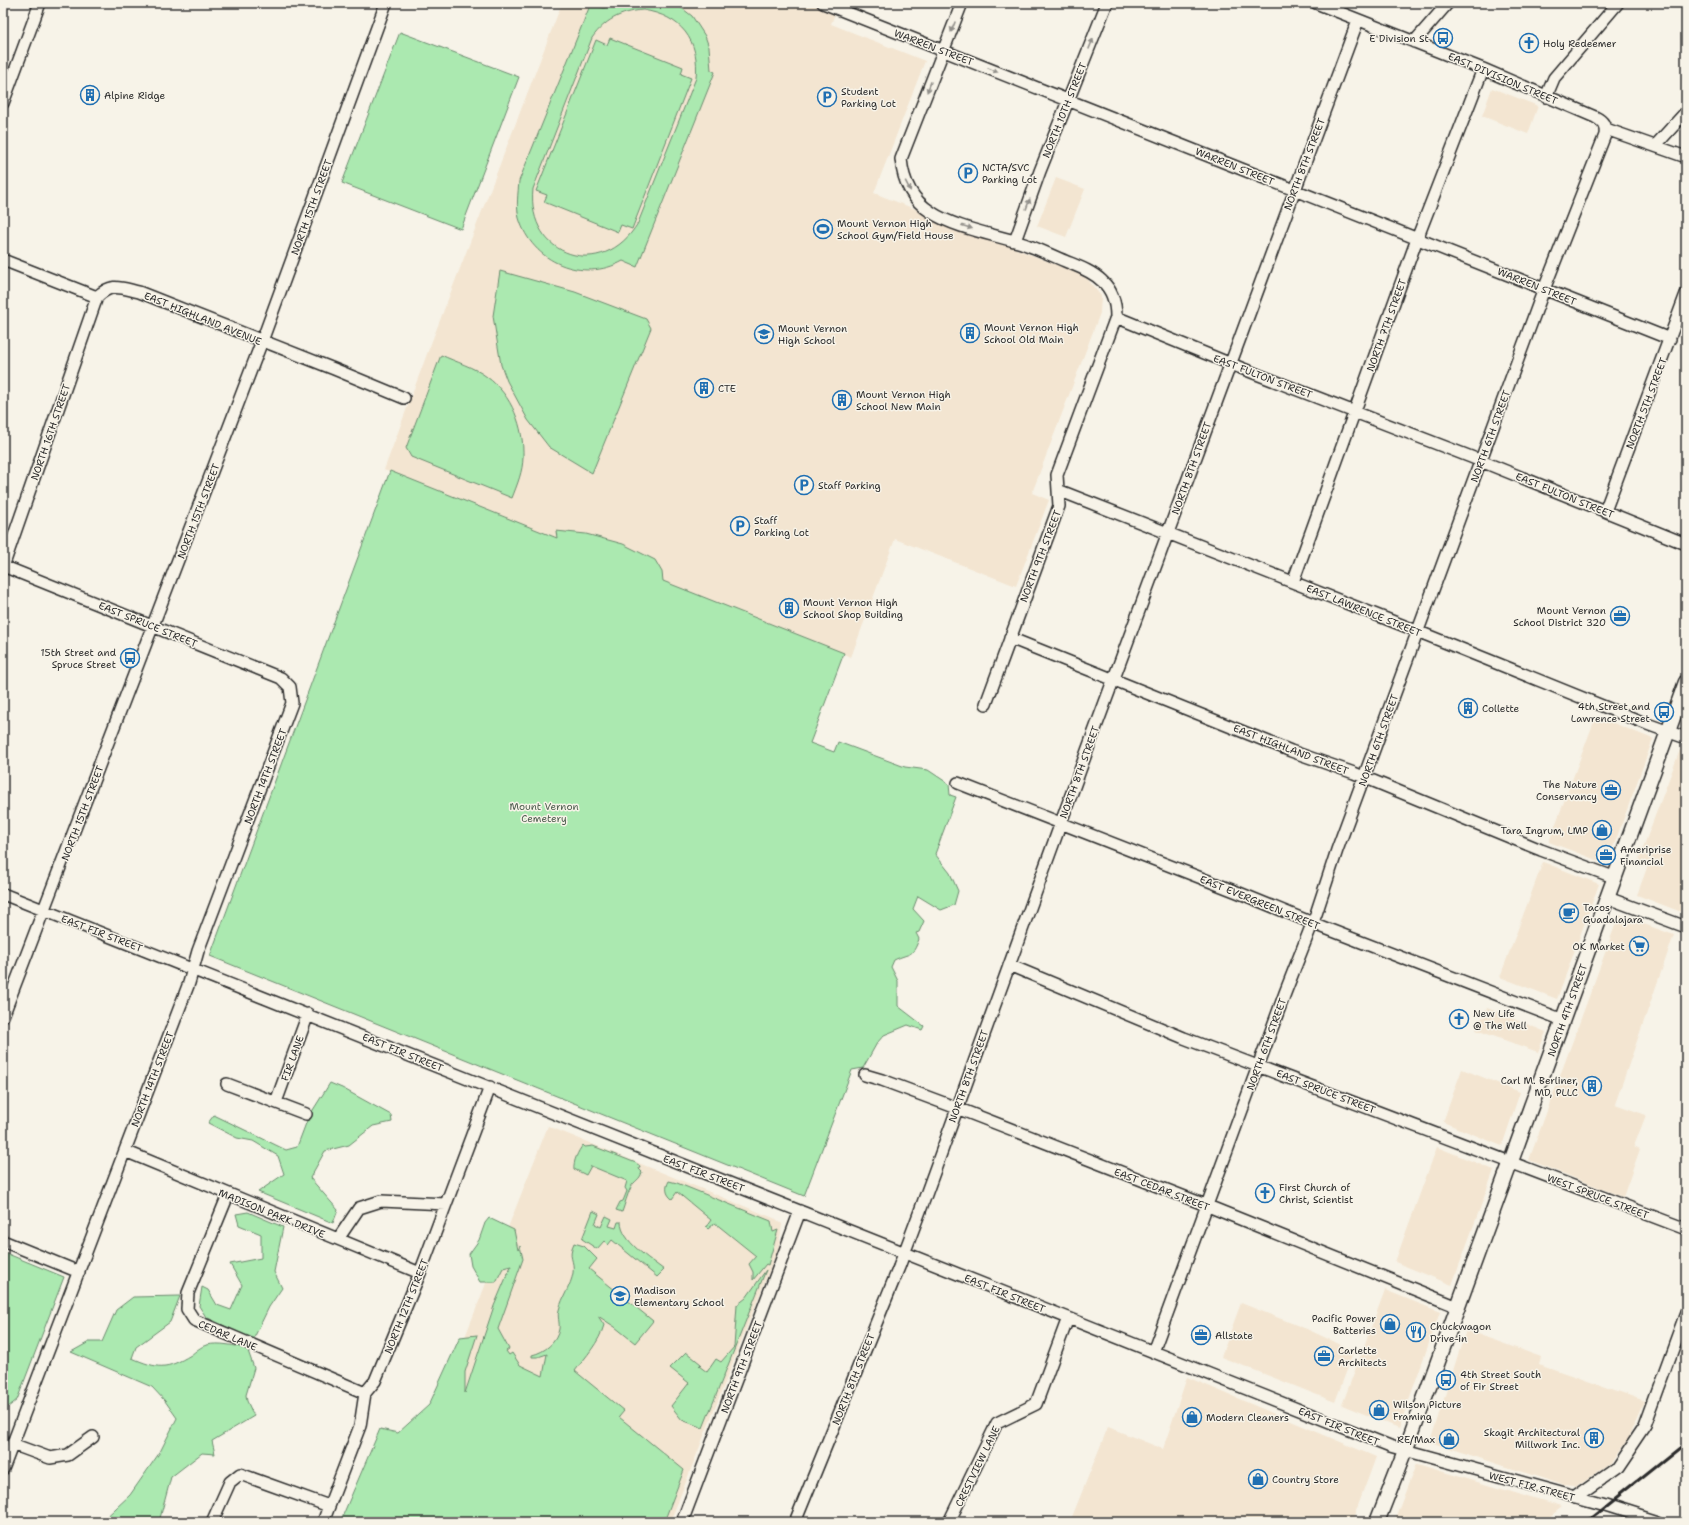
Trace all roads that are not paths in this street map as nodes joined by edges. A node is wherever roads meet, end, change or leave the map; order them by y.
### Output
1 (40, 3) edge
2 (386, 3) edge
3 (823, 3) edge
4 (962, 3) edge
5 (1107, 3) edge
6 (1448, 3) edge
7 (1618, 3) edge
8 (1319, 4) edge
9 (1358, 20) junction
10 (1414, 42) junction
11 (943, 51) junction
12 (1483, 69) junction
13 (1546, 97) junction
14 (1068, 100) junction
15 (3, 103) edge
16 (1686, 112) edge
17 (1606, 129) junction
18 (1655, 146) junction
19 (1686, 157) edge
20 (1294, 190) junction
21 (1417, 238) junction
22 (1015, 241) junction
23 (3, 260) edge
24 (1544, 288) junction
25 (1686, 294) edge
26 (97, 297) junction
27 (1116, 317) junction
28 (1670, 339) junction
29 (262, 341) junction
30 (1230, 363) junction
31 (404, 398) dead end
32 (1355, 412) junction
33 (1481, 461) junction
34 (1058, 490) junction
35 (1605, 511) junction
36 (1168, 532) junction
37 (1686, 544) edge
38 (3, 567) edge
39 (1293, 582) junction
40 (154, 626) junction
41 (1418, 631) junction
42 (1010, 638) junction
43 (1114, 680) junction
44 (1686, 682) edge
45 (290, 687) joint
46 (986, 704) dead end
47 (1668, 732) junction
48 (1686, 738) edge
49 (1364, 777) junction
50 (958, 783) dead end
51 (1061, 823) junction
52 (1616, 878) junction
53 (3, 894) edge
54 (1608, 898) junction
55 (45, 910) junction
56 (1312, 922) junction
57 (1686, 927) edge
58 (1008, 965) junction
59 (193, 968) junction
60 (308, 1014) junction
61 (3, 1016) edge
62 (1563, 1020) junction
63 (1258, 1066) junction
64 (864, 1075) dead end
65 (227, 1084) dead end
66 (490, 1087) junction
67 (276, 1102) junction
68 (956, 1108) junction
69 (306, 1114) dead end
70 (125, 1151) junction
71 (1511, 1162) junction
72 (228, 1195) junction
73 (446, 1204) junction
74 (1207, 1206) junction
75 (800, 1211) junction
76 (1686, 1229) edge
77 (338, 1239) junction
78 (3, 1241) edge
79 (904, 1253) junction
80 (78, 1272) junction
81 (420, 1273) junction
82 (1458, 1307) junction
83 (1686, 1313) edge
84 (1068, 1318) junction
85 (1153, 1352) junction
86 (365, 1393) junction
87 (93, 1437) dead end
88 (12, 1444) junction
89 (1405, 1451) junction
90 (3, 1469) edge
91 (1575, 1498) junction
92 (329, 1506) junction
93 (212, 1522) edge
94 (323, 1522) edge
95 (682, 1522) edge
96 (795, 1522) edge
97 (949, 1522) edge
98 (1377, 1522) edge
99 (1658, 1522) edge

1 - 15 street
2 - 29 street, NORTH 15TH STREET
3 - 11 street, WARREN STREET
4 -> 11 street
14 -> 5 street, NORTH 10TH STREET
6 - 10 street
7 - 13 street
8 - 9 street, EAST DIVISION STREET
9 - 10 street, EAST DIVISION STREET
9 - 20 street, NORTH 8TH STREET
10 - 12 street, EAST DIVISION STREET
11 -> 14 street, WARREN STREET
11 -> 22 street
12 - 13 street, EAST DIVISION STREET
12 - 21 street, NORTH 7TH STREET
13 - 17 street, EAST DIVISION STREET
14 - 20 street, WARREN STREET
22 -> 14 street, NORTH 10TH STREET
16 - 18 street
17 - 18 street, EAST DIVISION STREET
17 - 24 street, NORTH 6TH STREET
18 - 19 street, EAST DIVISION STREET
20 - 21 street, WARREN STREET
20 - 30 street, NORTH 8TH STREET
21 - 24 street, WARREN STREET
21 - 32 street, NORTH 7TH STREET
22 - 27 street
23 - 26 street
24 - 28 street, WARREN STREET
24 - 33 street, NORTH 6TH STREET
25 - 28 street, NORTH 5TH STREET
26 - 29 street, EAST HIGHLAND AVENUE
26 - 38 street, NORTH 16TH STREET
27 - 30 street, EAST FULTON STREET
27 - 34 street, NORTH 9TH STREET
28 - 35 street, NORTH 5TH STREET
29 - 31 street, EAST HIGHLAND AVENUE
29 - 40 street, NORTH 15TH STREET
30 - 32 street, EAST FULTON STREET
30 - 36 street, NORTH 8TH STREET
32 - 33 street, EAST FULTON STREET
32 - 39 street, NORTH 7TH STREET
33 - 35 street, EAST FULTON STREET
33 - 41 street, NORTH 6TH STREET
34 - 36 street, EAST LAWRENCE STREET
34 - 42 street, NORTH 9TH STREET
35 - 37 street, EAST FULTON STREET
36 - 39 street, EAST LAWRENCE STREET
36 - 43 street, NORTH 8TH STREET
38 - 40 street, EAST SPRUCE STREET
39 - 41 street, EAST LAWRENCE STREET
40 - 45 street, EAST SPRUCE STREET
40 - 55 street, NORTH 15TH STREET
41 - 47 street, EAST LAWRENCE STREET
41 - 49 street, NORTH 6TH STREET
42 - 43 street, EAST HIGHLAND STREET
42 - 46 street, NORTH 9TH STREET
43 - 49 street, EAST HIGHLAND STREET
43 - 51 street, NORTH 8TH STREET
44 - 47 main road, NORTH 4TH STREET
45 - 59 street, NORTH 14TH STREET
47 - 48 street, EAST LAWRENCE STREET
47 - 52 main road, NORTH 4TH STREET
49 - 52 street, EAST HIGHLAND STREET
49 - 56 street, NORTH 6TH STREET
50 - 51 street, EAST EVERGREEN STREET
51 - 56 street, EAST EVERGREEN STREET
51 - 58 street, NORTH 8TH STREET
52 - 54 main road, NORTH 4TH STREET
53 - 55 street, EAST FIR STREET
54 - 57 street
54 - 62 main road, NORTH 4TH STREET
55 - 59 street, EAST FIR STREET
55 - 61 street, NORTH 15TH STREET
56 - 62 street, EAST EVERGREEN STREET
56 - 63 street, NORTH 6TH STREET
58 - 63 street, EAST SPRUCE STREET
58 - 68 street, NORTH 8TH STREET
59 - 60 street, EAST FIR STREET
59 - 70 street, NORTH 14TH STREET
60 - 66 street, EAST FIR STREET
60 - 67 street, FIR LANE
62 - 71 main road, NORTH 4TH STREET
63 - 71 street, EAST SPRUCE STREET
63 - 74 street, NORTH 6TH STREET
64 - 68 street, EAST CEDAR STREET
65 - 67 street
66 - 73 street, NORTH 12TH STREET
66 - 75 street, EAST FIR STREET
67 - 69 street
68 - 74 street, EAST CEDAR STREET
68 - 79 street, NORTH 8TH STREET
70 - 72 street, MADISON PARK DRIVE
70 - 80 street, NORTH 14TH STREET
71 - 76 street, WEST SPRUCE STREET
71 - 82 main road, NORTH 4TH STREET
72 - 77 street, MADISON PARK DRIVE
72 - 86 street, CEDAR LANE
73 - 77 street
73 - 81 street, NORTH 12TH STREET
74 - 82 street, EAST CEDAR STREET
74 - 85 street, NORTH 6TH STREET
75 - 79 street, EAST FIR STREET
75 - 95 street, NORTH 9TH STREET
77 - 81 street, MADISON PARK DRIVE
78 - 80 street
79 - 84 street, EAST FIR STREET
79 - 96 street, NORTH 8TH STREET
80 - 88 street, NORTH 14TH STREET
81 - 86 street, NORTH 12TH STREET
82 - 89 main road, NORTH 4TH STREET
83 - 91 street
84 - 85 street, EAST FIR STREET
84 - 97 street, CRESTVIEW LANE
85 - 89 street, EAST FIR STREET
86 - 92 street
87 - 88 street
88 - 90 street, NORTH 14TH STREET
89 - 91 street, WEST FIR STREET
89 - 98 main road, NORTH 4TH STREET
91 - 99 street, WEST FIR STREET
92 - 93 street
92 - 94 street

